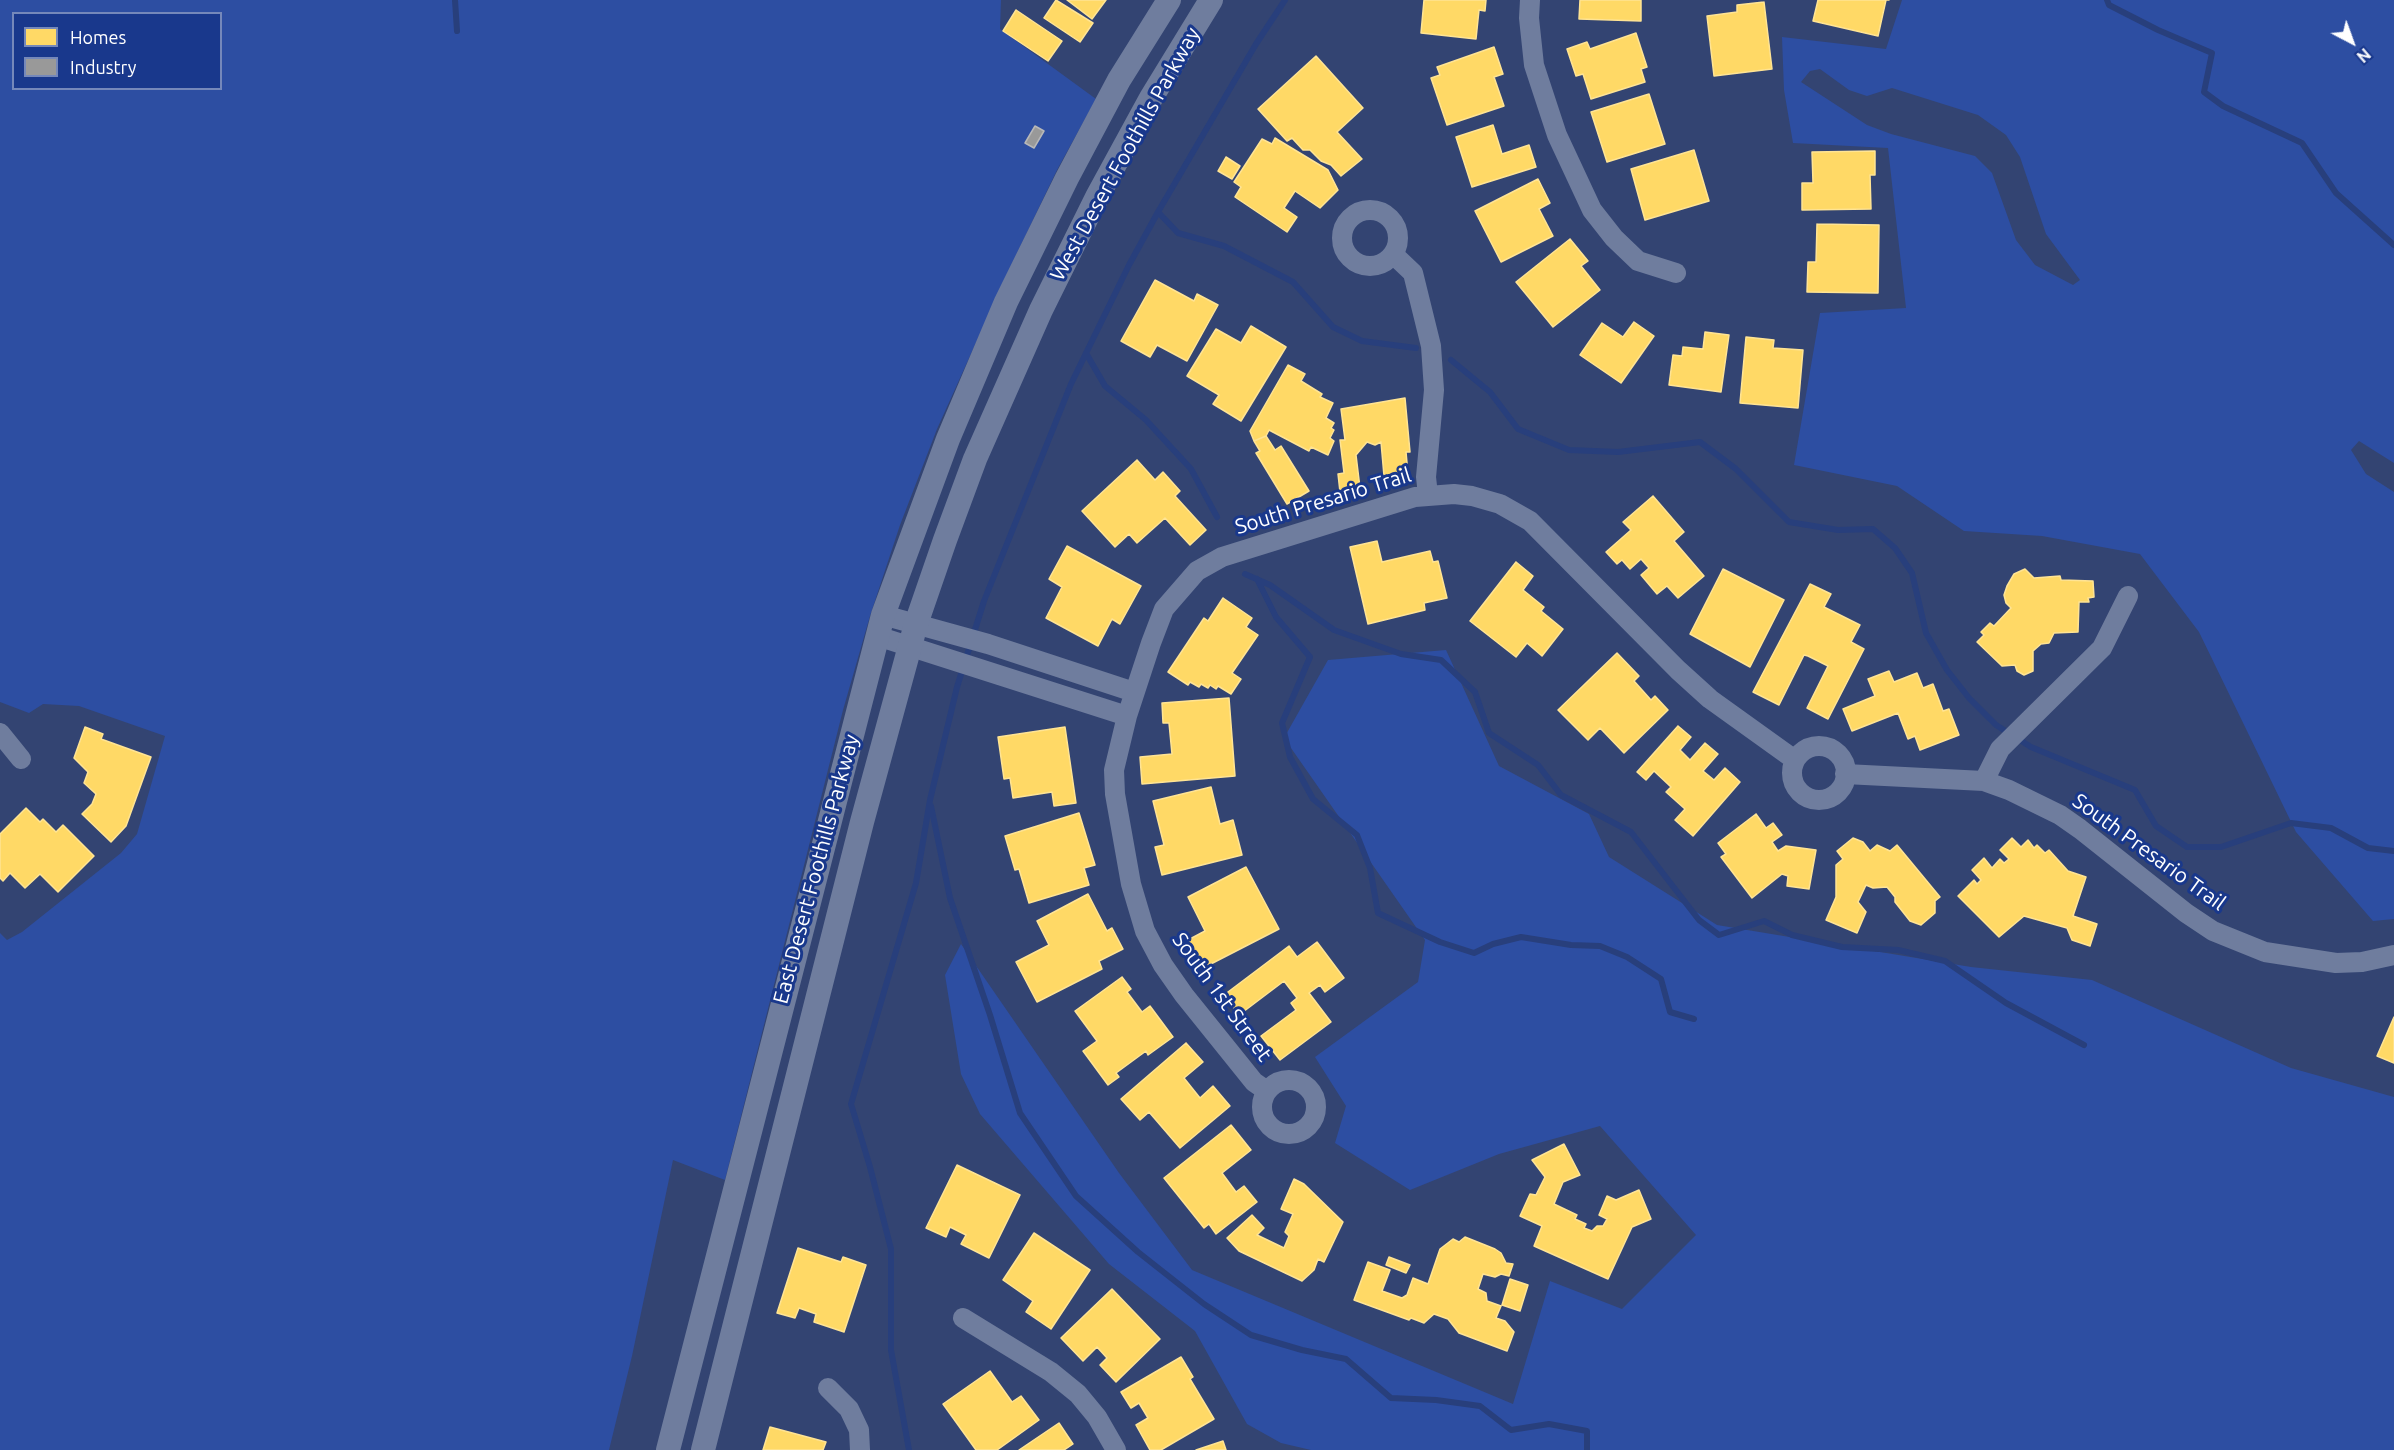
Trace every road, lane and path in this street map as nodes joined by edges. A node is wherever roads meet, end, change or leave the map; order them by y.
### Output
1 (1169, 0) edge
2 (1211, 0) edge
3 (1530, 0) edge
4 (1393, 254) dead end
5 (1676, 273) dead end
6 (1006, 302) joint
7 (1041, 310) joint
8 (1428, 495) junction
9 (2128, 596) dead end
10 (916, 624) junction
11 (880, 626) junction
12 (910, 647) junction
13 (1134, 692) junction
14 (1127, 716) junction
15 (0, 733) edge
16 (21, 759) dead end
17 (1795, 760) junction
18 (1845, 774) junction
19 (1984, 781) junction
20 (2394, 955) edge
21 (1267, 1091) dead end
22 (963, 1318) dead end
23 (828, 1388) dead end
24 (668, 1450) edge
25 (703, 1450) edge
26 (860, 1450) edge
27 (1116, 1450) edge

1 - 6 street, West Desert Foothills Parkway
2 - 7 street, West Desert Foothills Parkway
3 - 5 street
4 - 8 street
6 - 11 street, East Desert Foothills Parkway
7 - 10 street, East Desert Foothills Parkway
8 - 13 street, South Presario Trail
8 - 17 street, South Presario Trail
9 - 19 street
10 - 11 street
10 - 12 street, East Desert Foothills Parkway
10 - 13 street
11 - 12 street
11 - 24 street, East Desert Foothills Parkway
12 - 14 street
12 - 25 street, East Desert Foothills Parkway
13 - 14 street, South 1st Street
14 - 21 street, South 1st Street
15 - 16 street
17 - 18 street
17 - 18 street
18 - 19 street, South Presario Trail
19 - 20 street, South Presario Trail
22 - 27 street
23 - 26 street

